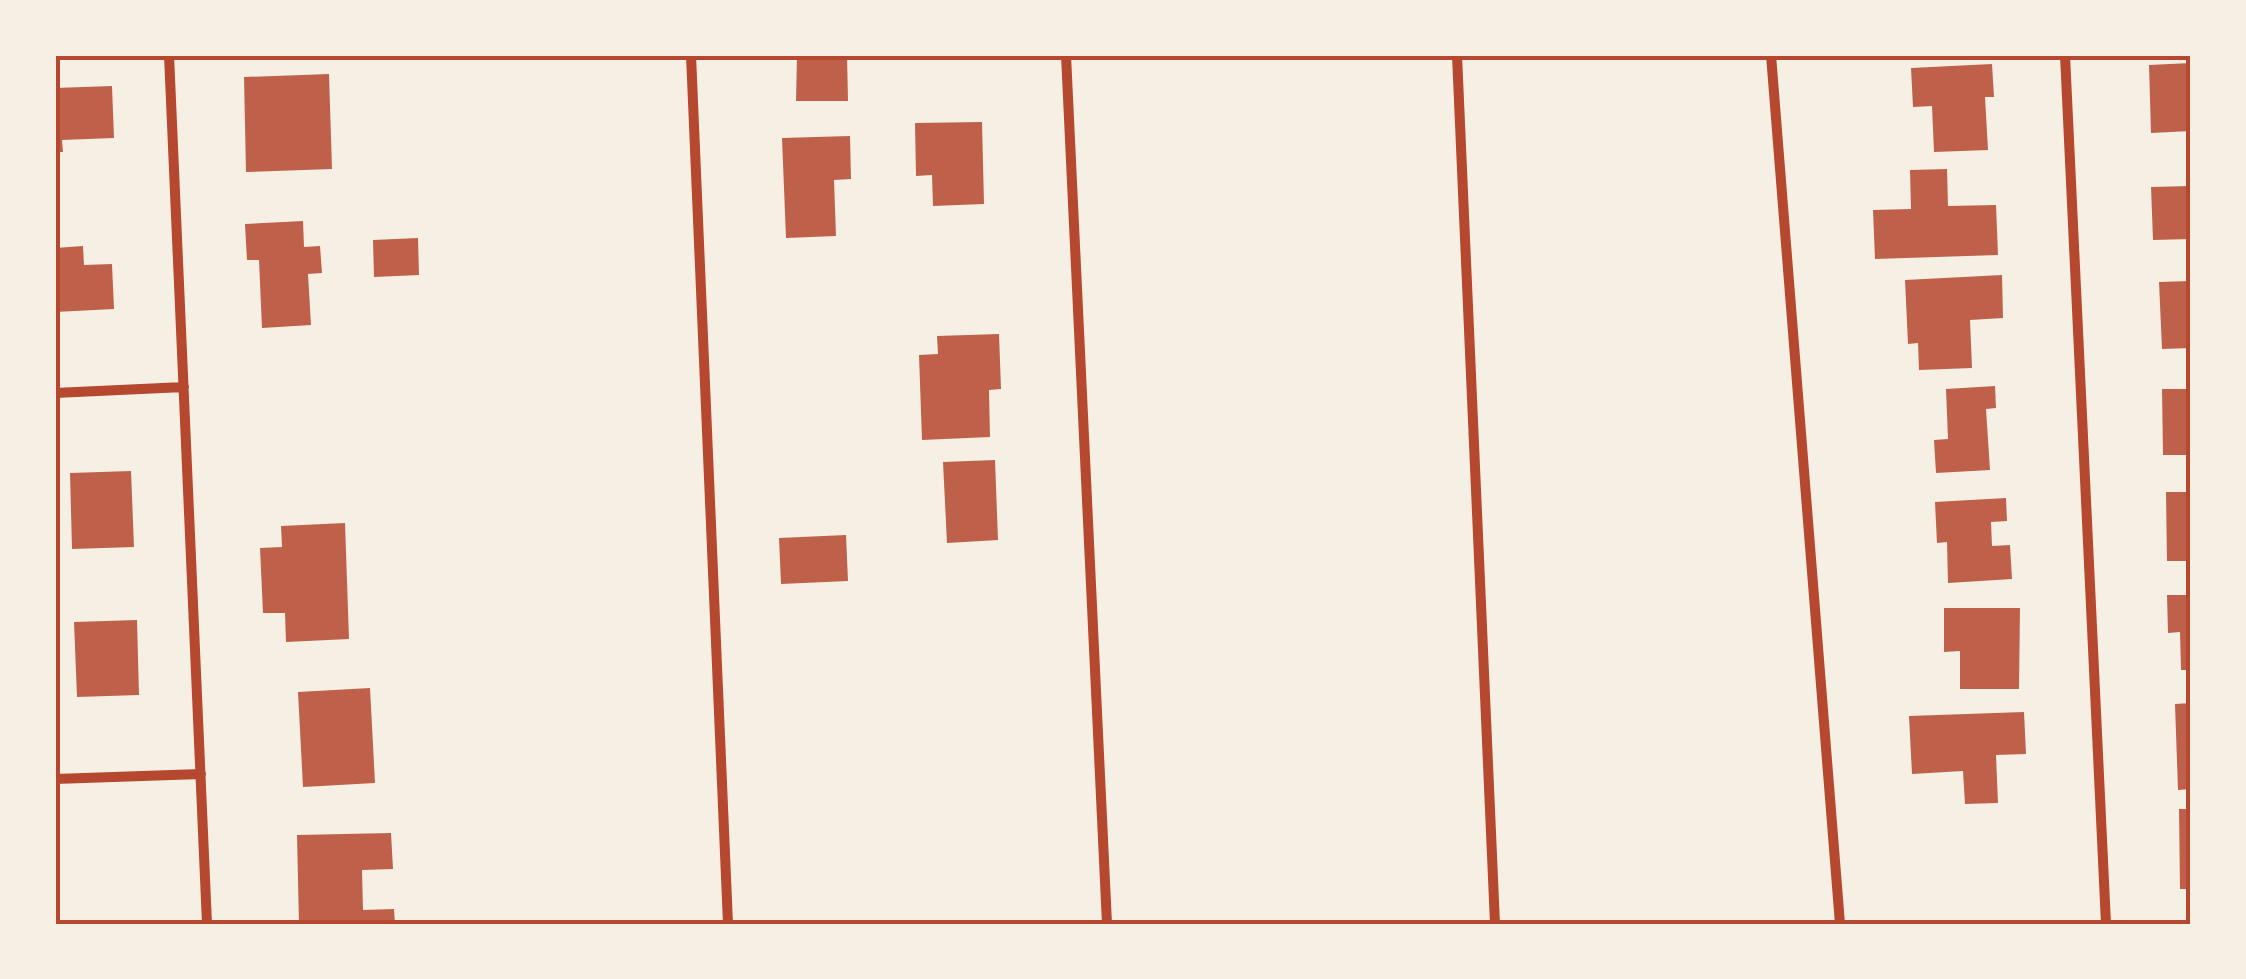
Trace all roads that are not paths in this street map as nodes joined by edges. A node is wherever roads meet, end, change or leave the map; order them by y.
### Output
1 (169, 55) edge
2 (691, 55) edge
3 (1066, 55) edge
4 (1457, 55) edge
5 (1771, 55) edge
6 (2065, 55) edge
7 (184, 387) junction
8 (55, 393) edge
9 (201, 774) junction
10 (55, 780) edge
11 (208, 924) edge
12 (728, 924) edge
13 (1107, 924) edge
14 (1494, 924) edge
15 (1840, 924) edge
16 (2106, 924) edge

1 - 7 street
2 - 12 street
3 - 13 street
4 - 14 street
5 - 15 street
6 - 16 street
7 - 8 street
7 - 9 street
9 - 10 street
9 - 11 street

